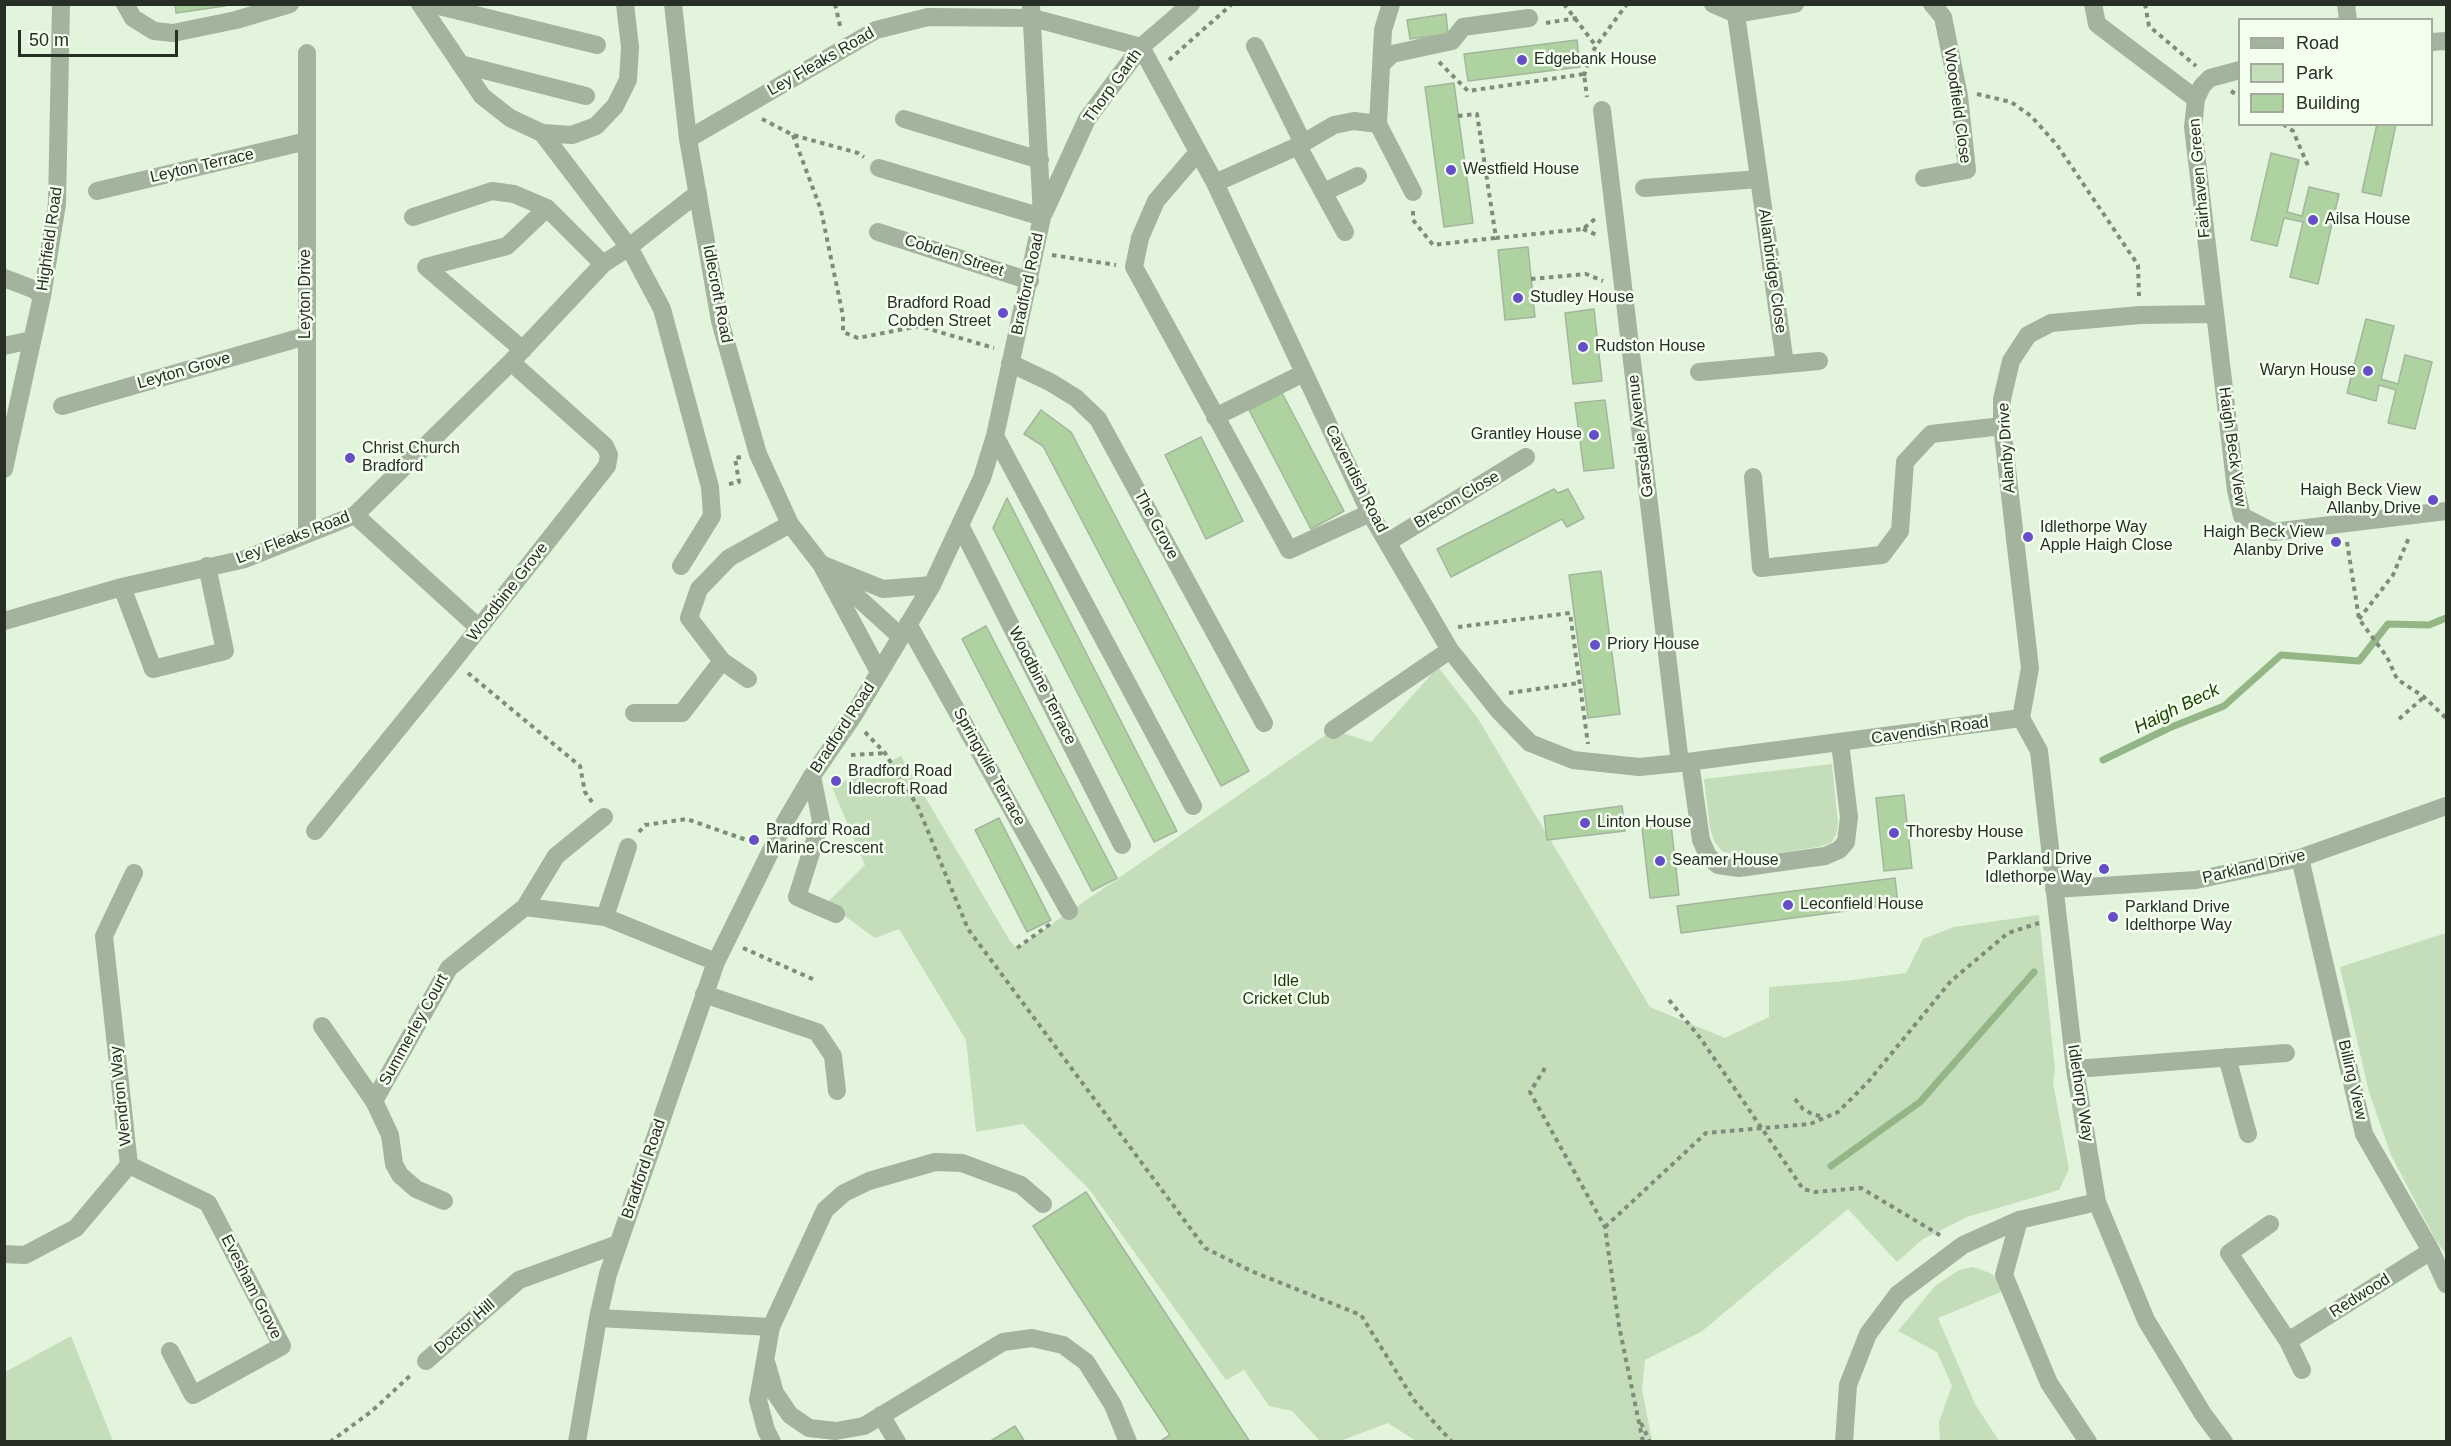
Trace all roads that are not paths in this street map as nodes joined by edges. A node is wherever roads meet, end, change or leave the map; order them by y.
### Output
1 (61, 4) edge
2 (125, 4) edge
3 (290, 4) edge
4 (420, 4) edge
5 (430, 4) edge
6 (625, 4) edge
7 (673, 4) edge
8 (1391, 4) edge
9 (1713, 4) edge
10 (1795, 4) edge
11 (1932, 4) edge
12 (2093, 4) edge
13 (1186, 6) edge
14 (1032, 11) edge
15 (1736, 14) junction
16 (1529, 18) road end
17 (597, 45) dead end
18 (1255, 46) dead end
19 (1141, 47) junction
20 (307, 53) dead end
21 (460, 64) junction
22 (1382, 64) junction
23 (2238, 71) edge
24 (586, 96) dead end
25 (2196, 99) junction
26 (1602, 110) road end
27 (904, 119) dead end
28 (1378, 124) junction
29 (542, 133) junction
30 (688, 139) junction
31 (307, 141) junction
32 (1300, 144) junction
33 (1198, 152) junction
34 (1040, 160) junction
35 (879, 168) road end
36 (1358, 176) dead end
37 (1924, 178) dead end
38 (1759, 179) junction
39 (1215, 183) junction
40 (1644, 188) dead end
41 (97, 191) dead end
42 (1324, 192) junction
43 (1413, 192) road end
44 (698, 193) junction
45 (547, 208) junction
46 (413, 217) dead end
47 (1042, 217) junction
48 (878, 232) dead end
49 (1345, 232) dead end
50 (629, 247) junction
51 (603, 264) junction
52 (4, 278) edge
53 (1029, 281) junction
54 (42, 296) junction
55 (2214, 314) junction
56 (306, 336) junction
57 (31, 340) junction
58 (4, 346) edge
59 (517, 356) junction
60 (1011, 359) junction
61 (1819, 361) dead end
62 (1785, 364) junction
63 (1699, 372) dead end
64 (1304, 373) junction
65 (62, 406) dead end
66 (1215, 417) junction
67 (2002, 426) junction
68 (995, 436) junction
69 (1526, 458) dead end
70 (5, 461) edge
71 (1753, 477) dead end
72 (2446, 511) edge
73 (1370, 513) junction
74 (355, 515) junction
75 (790, 524) junction
76 (961, 527) junction
77 (307, 534) junction
78 (1388, 542) junction
79 (821, 564) junction
80 (681, 566) dead end
81 (207, 567) junction
82 (932, 585) junction
83 (122, 587) junction
84 (4, 621) edge
85 (479, 628) junction
86 (904, 630) junction
87 (1450, 650) junction
88 (722, 661) junction
89 (879, 672) junction
90 (748, 679) dead end
91 (634, 713) dead end
92 (2021, 718) junction
93 (1264, 723) dead end
94 (1333, 730) dead end
95 (1840, 743) junction
96 (1685, 763) junction
97 (812, 776) junction
98 (1192, 806) dead end
99 (2446, 806) edge
100 (604, 818) road end
101 (315, 831) dead end
102 (1122, 845) dead end
103 (628, 848) road end
104 (2301, 858) junction
105 (134, 873) dead end
106 (2054, 889) junction
107 (525, 907) junction
108 (1069, 911) road end
109 (836, 914) dead end
110 (604, 917) junction
111 (716, 962) junction
112 (704, 994) junction
113 (322, 1026) dead end
114 (2286, 1053) dead end
115 (2227, 1057) junction
116 (2075, 1069) junction
117 (837, 1090) dead end
118 (374, 1101) junction
119 (2248, 1134) dead end
120 (129, 1165) junction
121 (444, 1201) dead end
122 (2097, 1202) junction
123 (1042, 1204) dead end
124 (2019, 1220) junction
125 (2270, 1224) dead end
126 (618, 1244) junction
127 (2431, 1251) junction
128 (4, 1254) edge
129 (2446, 1284) edge
130 (598, 1317) junction
131 (771, 1327) junction
132 (2288, 1341) junction
133 (170, 1352) dead end
134 (765, 1357) junction
135 (426, 1361) road end
136 (2302, 1370) dead end
137 (881, 1414) junction
138 (577, 1442) edge
139 (772, 1442) edge
140 (897, 1442) edge
141 (1128, 1442) edge
142 (1844, 1442) edge
143 (2088, 1442) edge
144 (2224, 1442) edge

1 - 54 street, Highfield Road
2 - 3 street
4 - 21 street
5 - 17 street
6 - 29 street
7 - 30 street, Idlecroft Road
8 - 22 street
9 - 15 street
10 - 15 street
11 - 37 street, Woodfield Close
12 - 25 street
13 - 19 street, Thorp Garth
14 - 19 street, Ley Fleaks Road
14 - 30 street, Ley Fleaks Road
14 - 34 street, Bradford Road
15 - 38 street, Allanbridge Close
16 - 22 street
18 - 32 street
19 - 33 street, Cavendish Road
19 - 47 street, Thorp Garth
20 - 31 street, Leyton Drive
21 - 24 street
21 - 29 street
22 - 28 street
23 - 25 street, Fairhaven Green
25 - 55 street, Fairhaven Green
26 - 96 street, Garsdale Avenue
27 - 34 street
28 - 32 street
28 - 43 street
29 - 50 street
30 - 44 street, Idlecroft Road
31 - 41 street, Leyton Terrace
31 - 56 street, Leyton Drive
32 - 39 street
32 - 42 street
33 - 39 street, Cavendish Road
33 - 66 street
34 - 47 street, Bradford Road
35 - 47 street
36 - 42 street
38 - 40 street
38 - 62 street, Allanbridge Close
39 - 64 street, Cavendish Road
42 - 49 street
44 - 50 street, Ley Fleaks Road
44 - 75 street, Idlecroft Road
45 - 46 street
45 - 51 street
45 - 59 street
47 - 53 street, Bradford Road
48 - 53 street, Cobden Street
50 - 51 street, Ley Fleaks Road
50 - 80 street
51 - 59 street, Ley Fleaks Road
52 - 54 street
53 - 60 street, Bradford Road
54 - 57 street, Highfield Road
55 - 67 street, Alanby Drive
55 - 72 street, Haigh Beck View
56 - 65 street, Leyton Grove
56 - 77 street, Leyton Drive
57 - 58 street
57 - 70 street, Highfield Road
59 - 74 street, Ley Fleaks Road
59 - 85 street, Woodbine Grove
60 - 68 street, Bradford Road
60 - 93 street, The Grove
61 - 62 street
62 - 63 street
64 - 66 street
64 - 73 street, Cavendish Road
66 - 73 street
67 - 71 street
67 - 92 street, Alanby Drive
68 - 76 street, Bradford Road
68 - 98 street
69 - 78 street, Brecon Close
73 - 78 street, Cavendish Road
74 - 77 street, Ley Fleaks Road
74 - 85 street
75 - 79 street, Idlecroft Road
75 - 88 street
76 - 82 street, Bradford Road
76 - 102 street, Woodbine Terrace
77 - 81 street, Ley Fleaks Road
78 - 87 street, Cavendish Road
79 - 82 street, Idlecroft Road
79 - 86 street, Idlecroft Road
79 - 89 street, Idlecroft Road
81 - 83 street, Ley Fleaks Road
81 - 83 street
82 - 86 street, Bradford Road
83 - 84 street, Ley Fleaks Road
85 - 101 street, Woodbine Grove
86 - 89 street, Bradford Road
86 - 108 street, Springville Terrace
87 - 94 street
87 - 96 street, Cavendish Road
88 - 90 street
88 - 91 street
89 - 97 street, Bradford Road
92 - 95 street, Cavendish Road
92 - 106 street, Idlethorp Way
95 - 96 street, Cavendish Road
95 - 96 street
97 - 109 street
97 - 111 street, Bradford Road
99 - 104 street, Parkland Drive
100 - 107 street, Summerley Court
103 - 110 street
104 - 106 street, Parkland Drive
104 - 127 street, Billing View
105 - 120 street, Wendron Way
106 - 116 street, Idlethorp Way
107 - 110 street
107 - 118 street, Summerley Court
110 - 111 street
111 - 112 street, Bradford Road
112 - 117 street
112 - 126 street, Bradford Road
113 - 118 street, Summerley Court
114 - 115 street
115 - 116 street
115 - 119 street
116 - 122 street, Idlethorp Way
118 - 121 street, Summerley Court
120 - 128 street, Wendron Way
120 - 133 street, Evesham Grove
122 - 124 street
122 - 144 street, Idlethorp Way
123 - 131 street
124 - 142 street
124 - 143 street
125 - 132 street
126 - 130 street, Bradford Road
126 - 135 street, Doctor Hill
127 - 129 street, Billing View
127 - 132 street, Redwood
130 - 131 street
130 - 138 street, Bradford Road
131 - 134 street
132 - 136 street
134 - 137 street
134 - 139 street
137 - 140 street
137 - 141 street

